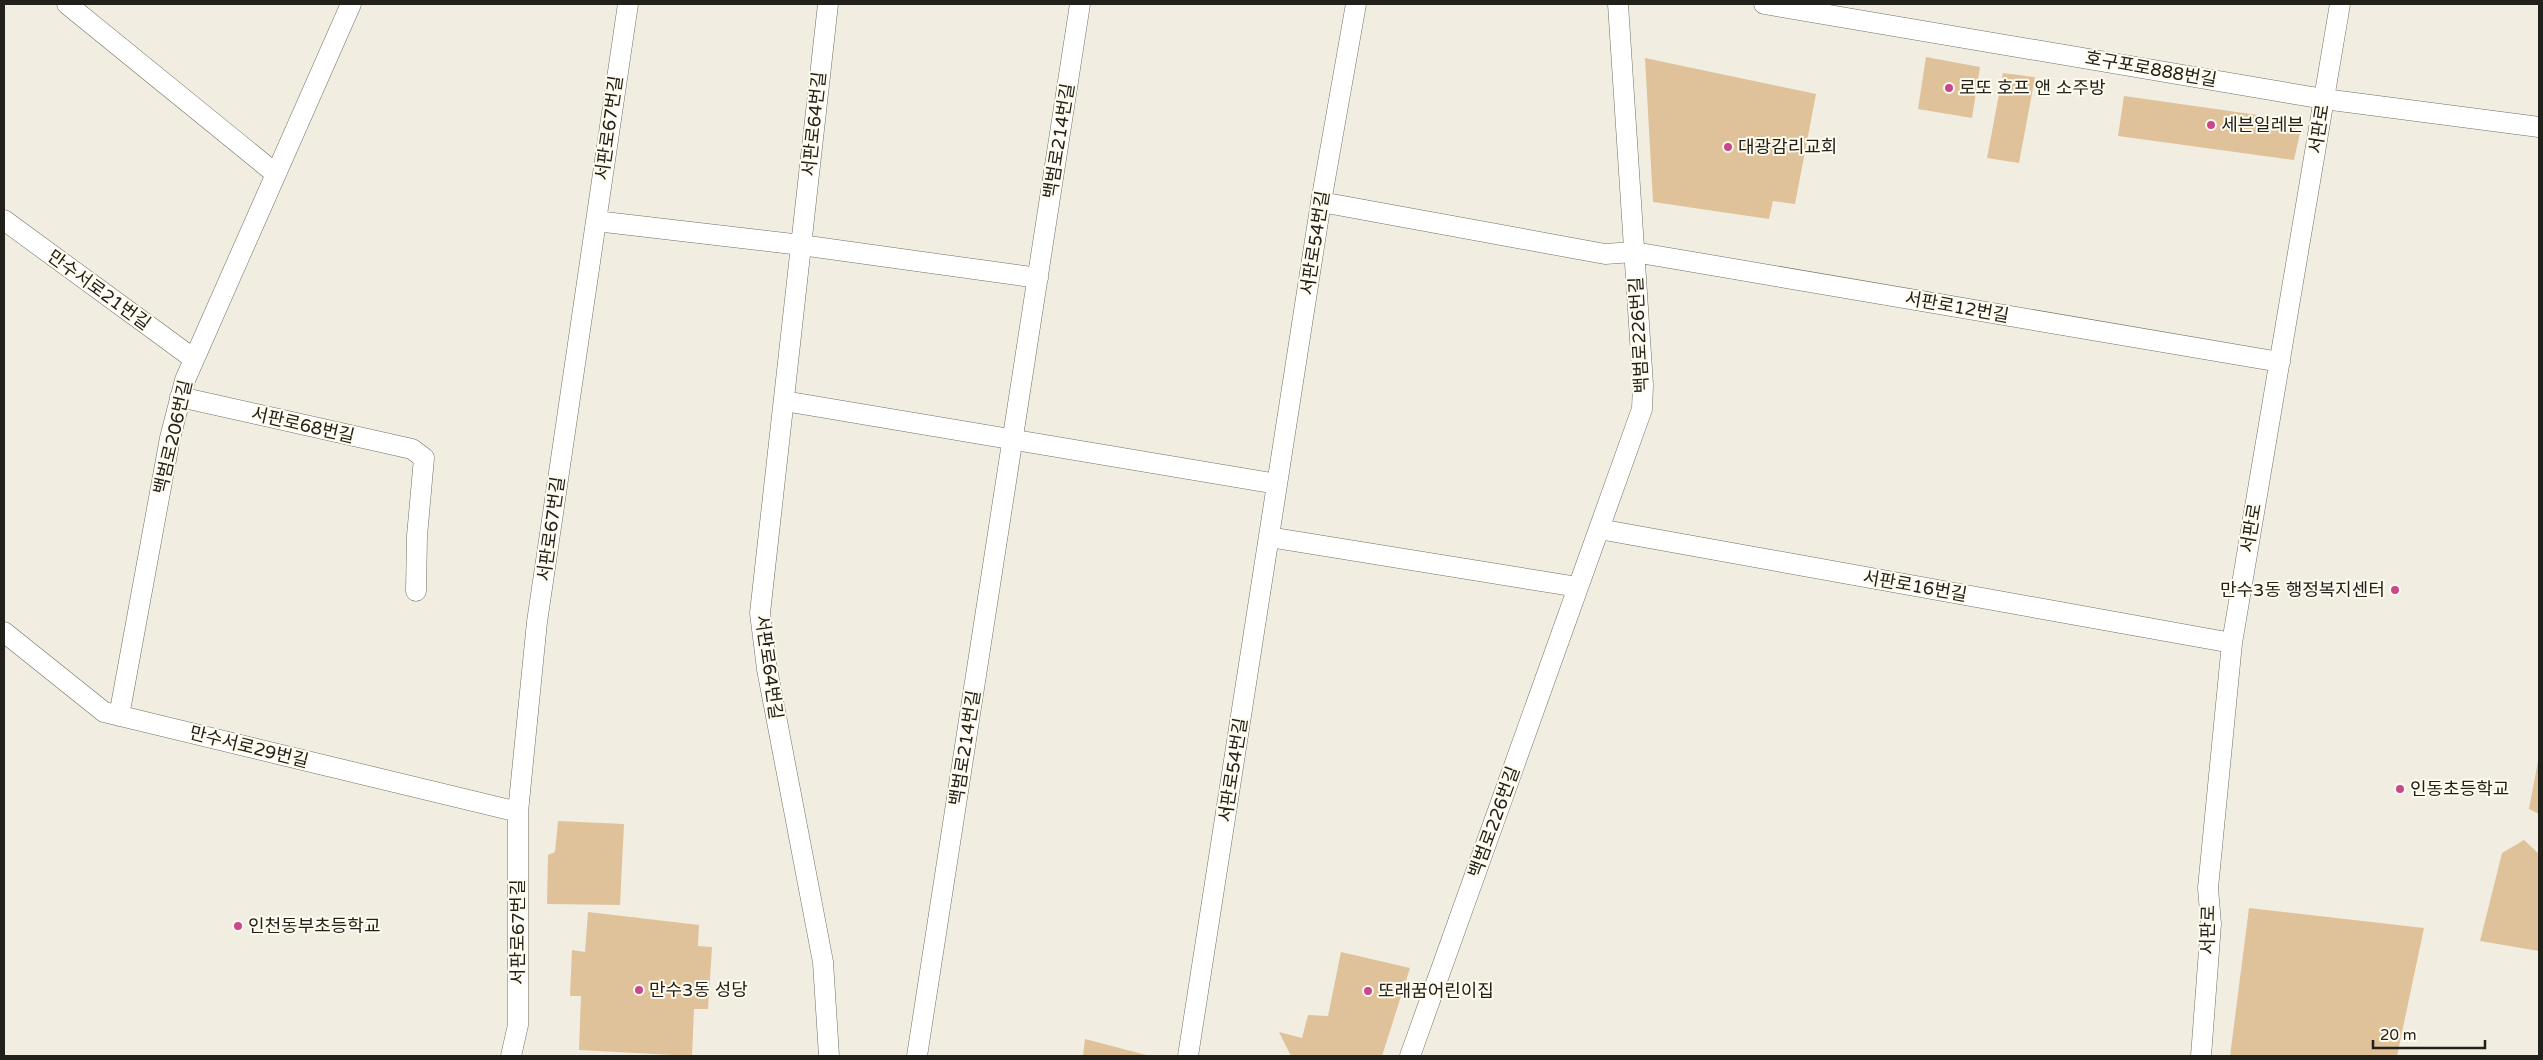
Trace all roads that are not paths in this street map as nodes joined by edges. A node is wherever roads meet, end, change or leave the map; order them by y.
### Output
1 (67, 4) edge
2 (351, 4) edge
3 (628, 4) edge
4 (828, 4) edge
5 (1080, 4) edge
6 (1356, 4) edge
7 (1618, 4) edge
8 (1764, 4) edge
9 (2340, 4) edge
10 (2324, 99) junction
11 (2539, 127) edge
12 (276, 174) junction
13 (1321, 202) junction
14 (4, 220) edge
15 (596, 221) junction
16 (801, 245) junction
17 (1634, 252) junction
18 (1038, 278) junction
19 (194, 359) junction
20 (2280, 362) junction
21 (180, 397) junction
22 (784, 401) junction
23 (1013, 439) junction
24 (1277, 484) junction
25 (1598, 529) junction
26 (1269, 537) junction
27 (1578, 587) junction
28 (416, 591) dead end
29 (4, 632) edge
30 (2232, 643) junction
31 (119, 716) junction
32 (518, 812) junction
33 (511, 1056) edge
34 (829, 1056) edge
35 (917, 1056) edge
36 (1188, 1056) edge
37 (1410, 1056) edge
38 (2201, 1056) edge

1 - 12 lane
2 - 12 lane, 백범로206번길
3 - 15 lane, 서판로67번길
4 - 16 lane, 서판로64번길
5 - 18 lane, 백범로214번길
6 - 13 lane, 서판로54번길
7 - 17 lane, 백범로226번길
8 - 10 lane, 호구포로888번길
9 - 10 lane, 서판로
10 - 11 lane, 호구포로888번길
10 - 20 lane, 서판로
12 - 19 lane, 백범로206번길
13 - 17 lane, 백범로226번길
13 - 24 lane, 서판로54번길
14 - 19 lane, 만수서로21번길
15 - 16 lane
15 - 32 lane, 서판로67번길
16 - 18 lane
16 - 22 lane, 서판로64번길
17 - 20 lane, 서판로12번길
17 - 25 lane, 백범로226번길
18 - 23 lane, 백범로214번길
19 - 21 lane, 백범로206번길
20 - 30 lane, 서판로
21 - 28 lane, 서판로68번길
21 - 31 lane, 백범로206번길
22 - 23 lane
22 - 34 lane, 서판로64번길
23 - 24 lane
23 - 35 lane, 백범로214번길
24 - 26 lane, 서판로54번길
25 - 27 lane, 백범로226번길
25 - 30 lane, 서판로16번길
26 - 27 lane
26 - 36 lane, 서판로54번길
27 - 37 lane, 백범로226번길
29 - 31 lane, 만수서로29번길
30 - 38 lane, 서판로
31 - 32 lane, 만수서로29번길
32 - 33 lane, 서판로67번길

